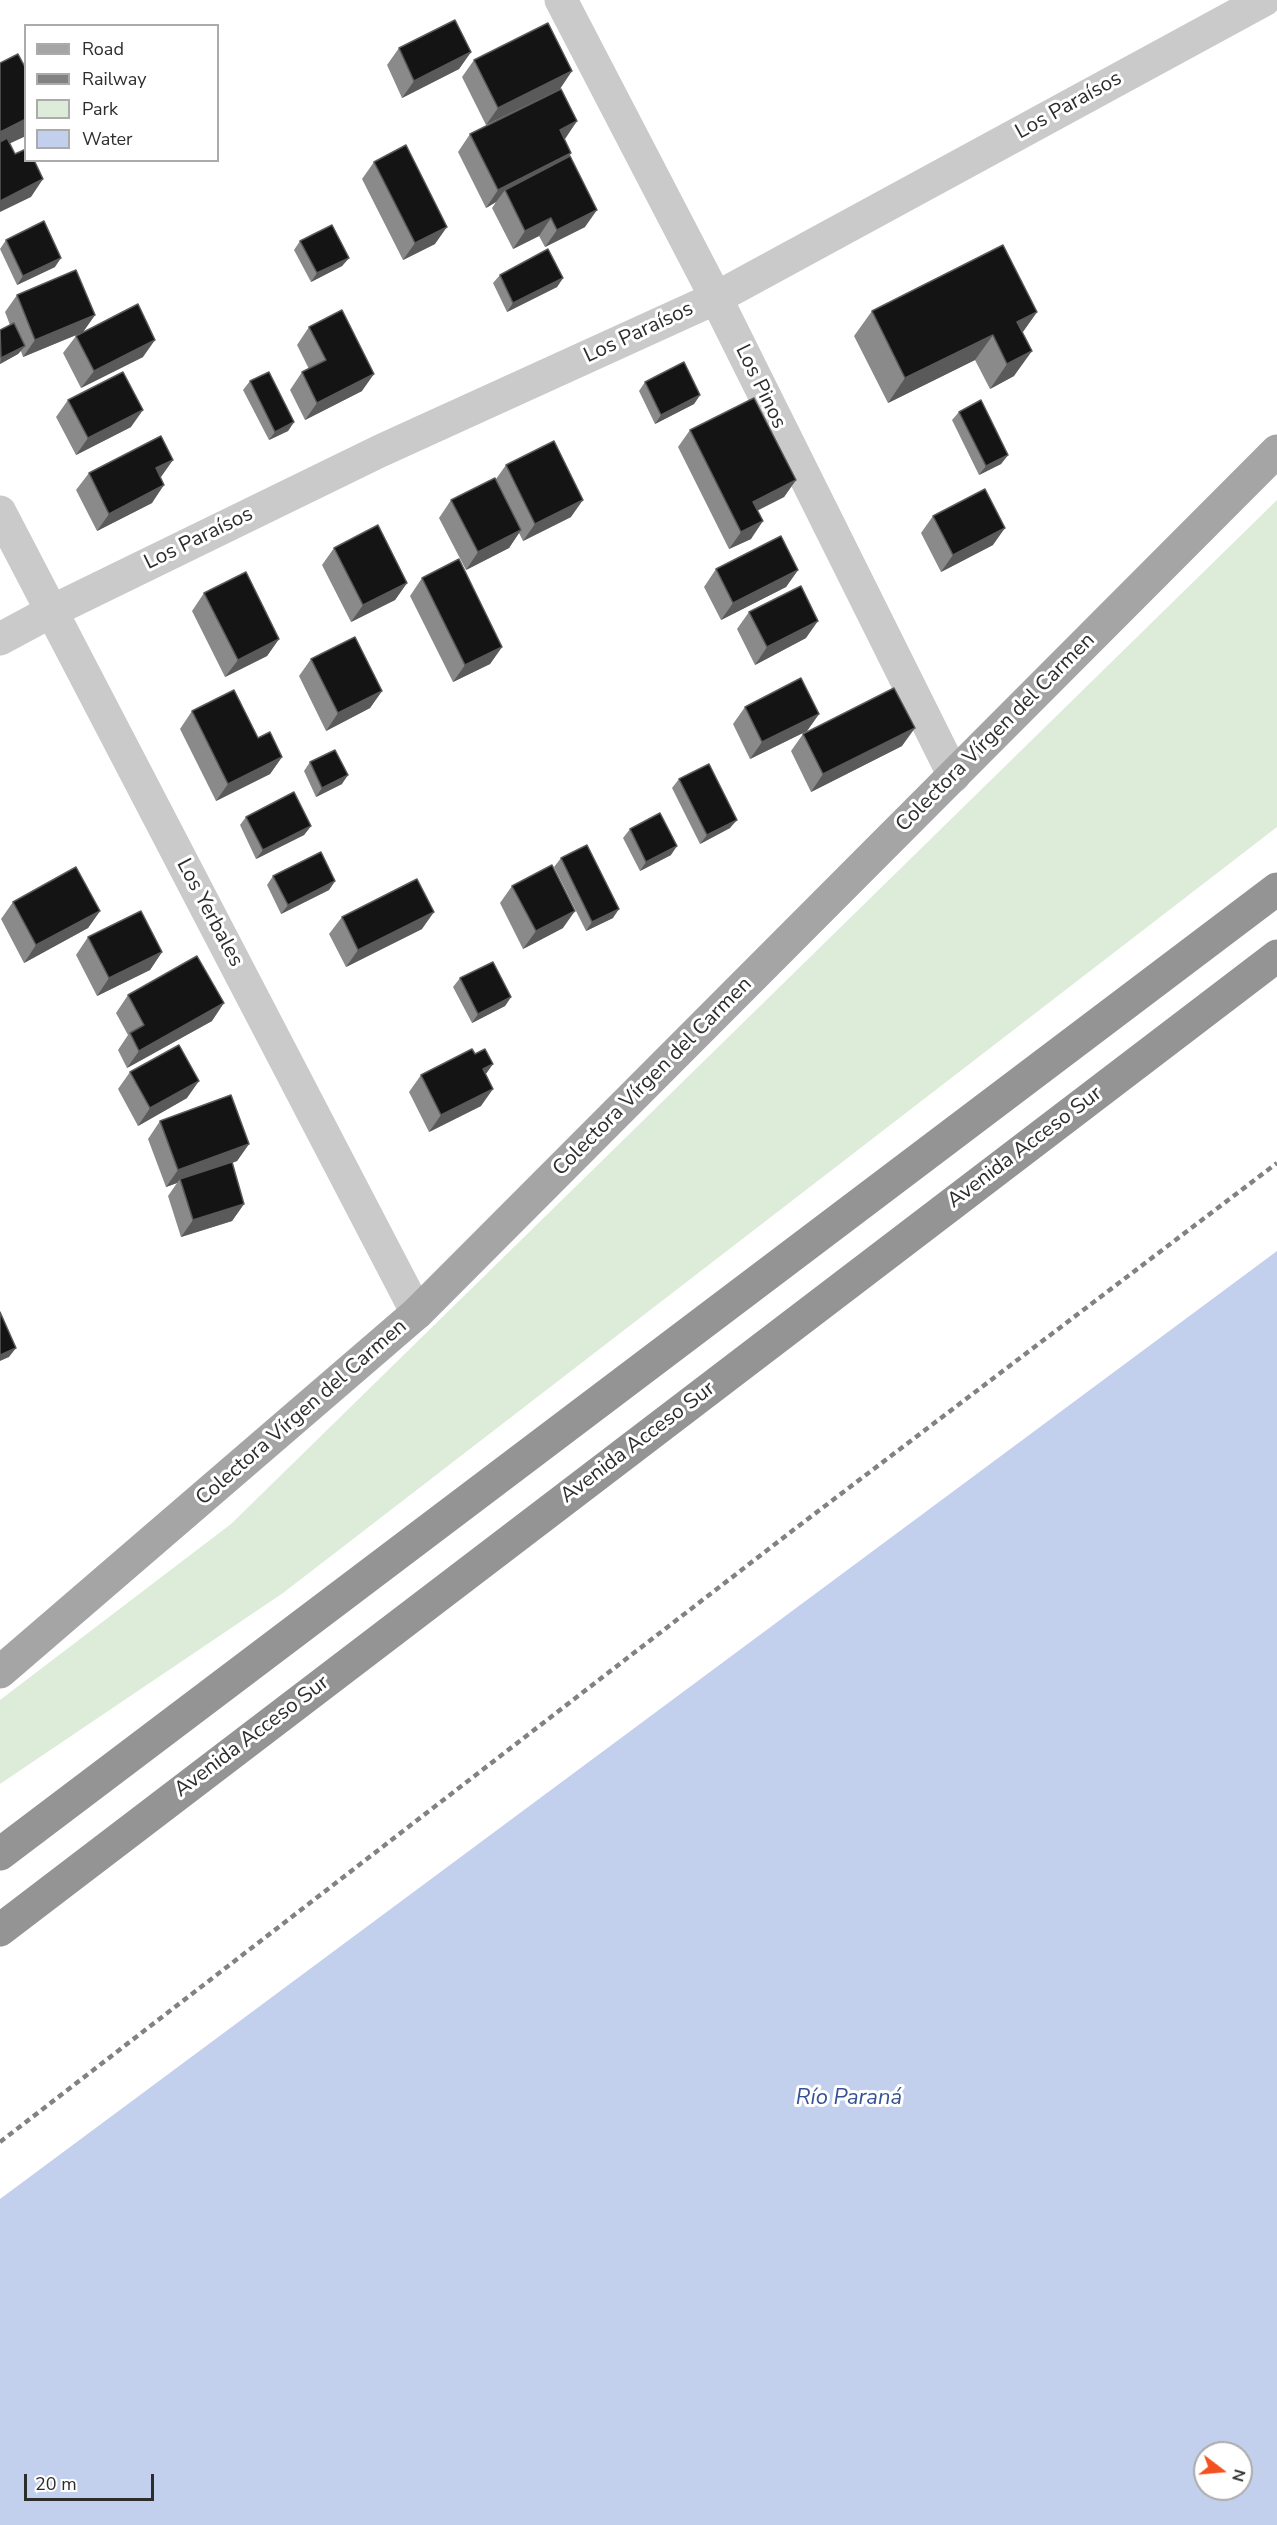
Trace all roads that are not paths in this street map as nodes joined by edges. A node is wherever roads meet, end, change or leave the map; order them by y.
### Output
1 (561, 0) edge
2 (1264, 0) edge
3 (716, 298) junction
4 (1277, 451) edge
5 (0, 512) edge
6 (52, 611) junction
7 (0, 639) edge
8 (954, 776) junction
9 (1277, 889) edge
10 (1277, 956) edge
11 (417, 1313) junction
12 (0, 1672) edge
13 (0, 1854) edge
14 (0, 1929) edge

1 - 3 street, Los Pinos
2 - 3 street, Los Paraísos
3 - 6 street, Los Paraísos
3 - 8 street, Los Pinos
4 - 8 main road, Colectora Vírgen del Carmen
5 - 6 street, Los Yerbales
6 - 7 street, Los Paraísos
6 - 11 street, Los Yerbales
8 - 11 main road, Colectora Vírgen del Carmen
9 - 13 highway
10 - 14 highway, Avenida Acceso Sur
11 - 12 main road, Colectora Vírgen del Carmen

